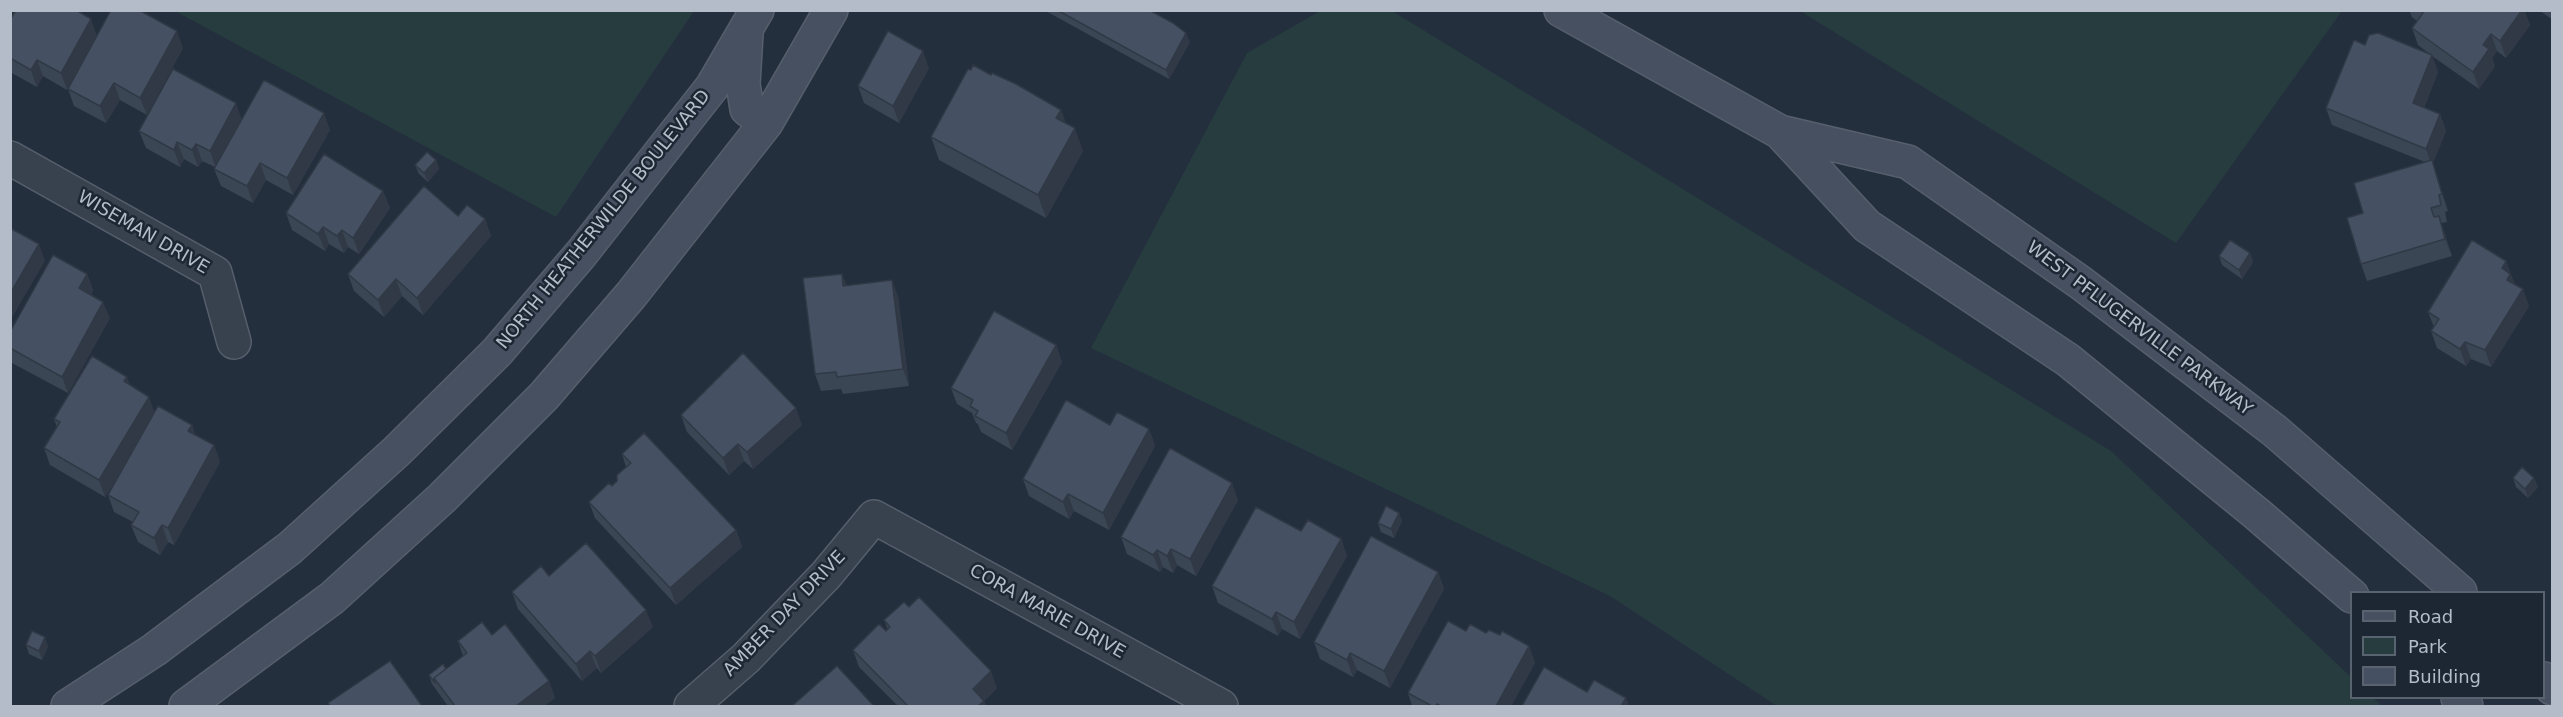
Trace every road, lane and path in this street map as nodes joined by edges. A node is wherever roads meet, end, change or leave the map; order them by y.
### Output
1 (831, 10) edge
2 (1561, 10) edge
3 (752, 20) edge
4 (766, 123) junction
5 (1780, 132) junction
6 (10, 158) edge
7 (234, 342) dead end
8 (874, 517) joint
9 (2459, 591) edge
10 (2350, 594) edge
11 (68, 706) edge
12 (186, 706) edge
13 (692, 706) edge
14 (1221, 706) edge

1 - 4 main road
2 - 5 main road, WEST PFLUGERVILLE PARKWAY
3 - 4 main road
3 - 11 main road, NORTH HEATHERWILDE BOULEVARD
4 - 12 main road
5 - 9 main road, WEST PFLUGERVILLE PARKWAY
5 - 10 main road, WEST PFLUGERVILLE PARKWAY
6 - 7 street, WISEMAN DRIVE
8 - 13 street, AMBER DAY DRIVE
8 - 14 street, CORA MARIE DRIVE

